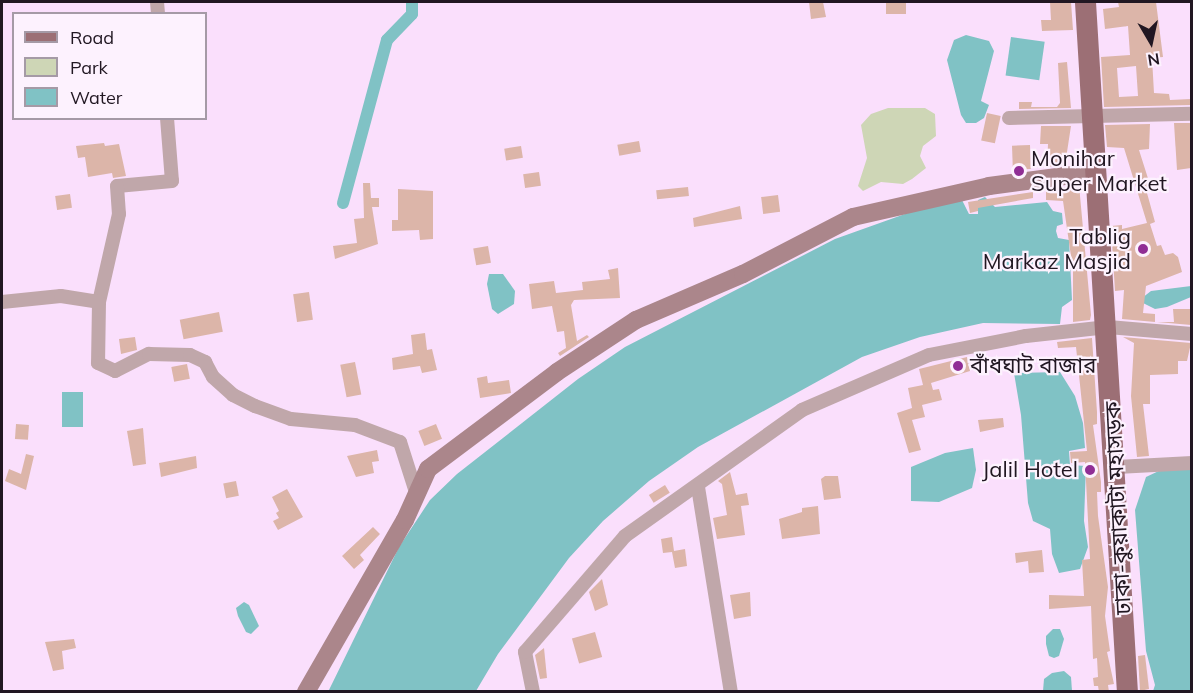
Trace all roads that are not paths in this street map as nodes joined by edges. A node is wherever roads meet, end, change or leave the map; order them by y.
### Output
1 (1085, 2) edge
2 (1191, 114) edge
3 (1009, 118) dead end
4 (1090, 118) junction
5 (167, 120) edge
6 (1095, 172) junction
7 (2, 302) edge
8 (99, 302) junction
9 (1108, 327) junction
10 (1191, 334) edge
11 (1191, 463) edge
12 (1117, 467) junction
13 (698, 487) junction
14 (416, 492) junction
15 (306, 692) edge
16 (533, 692) edge
17 (731, 692) edge
18 (1127, 692) edge

1 - 4 main road, ঢাকা-কুয়াকাটা মহাসড়ক
2 - 4 street
3 - 4 street
4 - 6 main road, ঢাকা-কুয়াকাটা মহাসড়ক
5 - 8 street
6 - 9 main road, ঢাকা-কুয়াকাটা মহাসড়ক
6 - 14 street
7 - 8 street
8 - 14 street
9 - 10 street
9 - 12 main road, ঢাকা-কুয়াকাটা মহাসড়ক
9 - 13 street
11 - 12 street
12 - 18 main road, ঢাকা-কুয়াকাটা মহাসড়ক
13 - 16 street
13 - 17 street
14 - 15 street

